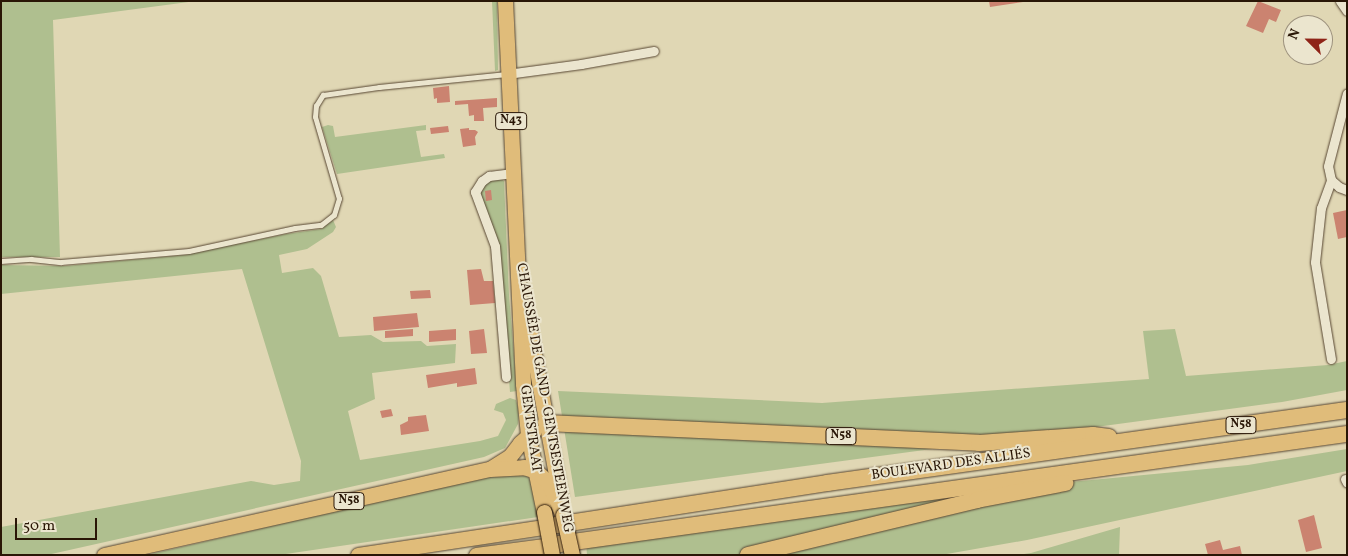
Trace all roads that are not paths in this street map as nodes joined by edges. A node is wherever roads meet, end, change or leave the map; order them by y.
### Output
1 (505, 1) edge
2 (1340, 1) edge
3 (1347, 10) edge
4 (654, 50) dead end
5 (507, 74) junction
6 (1347, 93) edge
7 (513, 173) junction
8 (1331, 180) junction
9 (1347, 190) edge
10 (517, 241) junction
11 (1, 261) edge
12 (1331, 359) dead end
13 (506, 376) dead end
14 (1347, 410) edge
15 (546, 423) junction
16 (1347, 434) edge
17 (528, 435) junction
18 (1136, 440) junction
19 (1122, 465) junction
20 (490, 469) junction
21 (545, 479) junction
22 (560, 520) junction
23 (561, 551) edge
24 (104, 555) edge
25 (358, 555) edge
26 (476, 555) edge
27 (748, 555) edge

1 - 5 main road, N43
2 - 3 street
4 - 5 street
5 - 7 main road, N43
5 - 11 lane
6 - 8 street
7 - 10 main road, N43
7 - 13 street, GENTSTRAAT
8 - 9 street
8 - 12 street
10 - 15 main road, CHAUSSÉE DE GAND - GENTSESTEENWEG / N43
10 - 17 main road, GENTSTRAAT / N43
14 - 18 highway, BOULEVARD DES ALLIÉS / N58
15 - 17 main road, N58
15 - 18 highway, N58
15 - 21 main road, CHAUSSÉE DE GAND - GENTSESTEENWEG / N43
16 - 19 highway, BOULEVARD DES ALLIÉS / N58
17 - 20 main road, N58
17 - 21 main road, GENTSTRAAT / N43
18 - 22 highway, BOULEVARD DES ALLIÉS / N58
19 - 23 highway, BOULEVARD DES ALLIÉS / N58
19 - 27 highway, N58
20 - 21 main road
20 - 24 main road, N58
21 - 22 main road, CHAUSSÉE DE GAND - GENTSESTEENWEG / N43
21 - 23 main road, GENTSTRAAT / N43, bridge
22 - 23 main road, CHAUSSÉE DE GAND - GENTSESTEENWEG / N43, bridge
22 - 25 main road, N58
23 - 26 main road, N58

